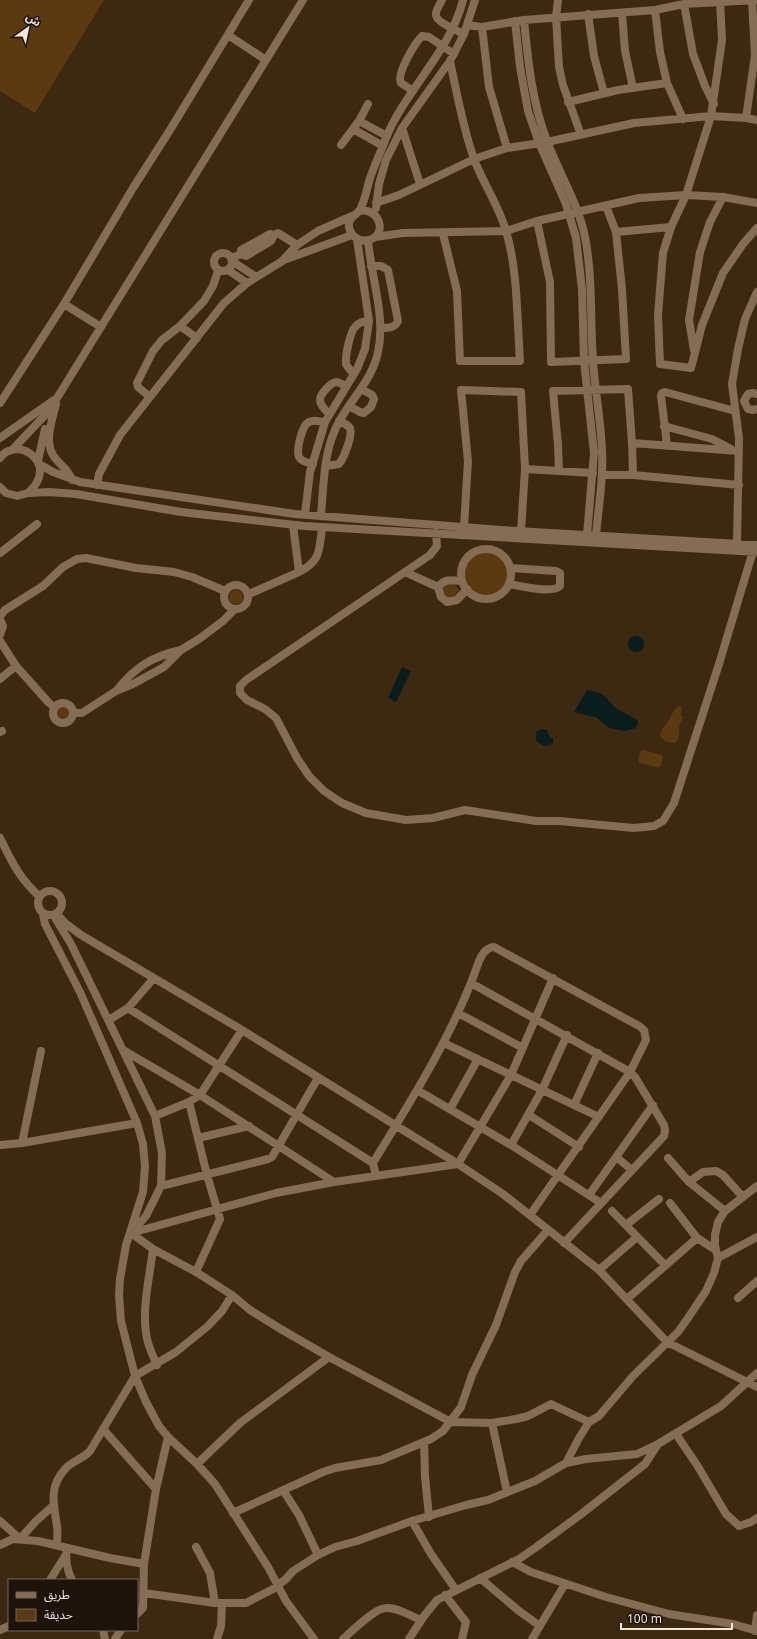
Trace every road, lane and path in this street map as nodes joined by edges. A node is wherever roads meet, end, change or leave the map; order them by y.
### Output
1 (249, 0) edge
2 (303, 0) edge
3 (442, 0) edge
4 (463, 0) edge
5 (475, 0) edge
6 (558, 0) edge
7 (752, 0) edge
8 (757, 0) edge
9 (720, 1) edge
10 (684, 4) junction
11 (655, 10) junction
12 (622, 12) junction
13 (588, 14) junction
14 (556, 17) junction
15 (520, 20) junction
16 (467, 25) junction
17 (482, 27) junction
18 (452, 28) junction
19 (464, 34) junction
20 (228, 35) junction
21 (443, 47) junction
22 (452, 58) junction
23 (266, 60) junction
24 (667, 84) junction
25 (633, 88) junction
26 (415, 89) junction
27 (428, 93) junction
28 (604, 93) junction
29 (568, 102) junction
30 (368, 104) dead end
31 (714, 104) junction
32 (711, 116) junction
33 (746, 118) junction
34 (682, 119) junction
35 (757, 120) edge
36 (359, 121) junction
37 (402, 128) junction
38 (353, 129) junction
39 (581, 135) junction
40 (385, 141) junction
41 (543, 142) junction
42 (341, 145) dead end
43 (393, 146) junction
44 (507, 148) junction
45 (474, 159) junction
46 (420, 184) junction
47 (686, 195) junction
48 (723, 197) junction
49 (757, 202) edge
50 (376, 203) junction
51 (606, 206) junction
52 (359, 211) junction
53 (573, 213) junction
54 (352, 216) junction
55 (377, 216) junction
56 (537, 221) junction
57 (671, 227) junction
58 (757, 228) edge
59 (506, 231) junction
60 (616, 232) junction
61 (443, 234) junction
62 (355, 237) junction
63 (372, 238) junction
64 (297, 245) junction
65 (232, 260) junction
66 (284, 260) junction
67 (370, 266) junction
68 (228, 270) junction
69 (218, 271) junction
70 (256, 277) junction
71 (247, 283) junction
72 (757, 292) edge
73 (64, 304) junction
74 (369, 321) junction
75 (180, 326) junction
76 (101, 327) junction
77 (382, 328) junction
78 (197, 338) junction
79 (365, 349) junction
80 (378, 352) junction
81 (695, 352) junction
82 (588, 360) junction
83 (354, 374) junction
84 (346, 386) junction
85 (360, 389) junction
86 (591, 390) junction
87 (757, 394) edge
88 (150, 397) junction
89 (57, 398) junction
90 (744, 401) junction
91 (0, 403) edge
92 (349, 406) junction
93 (735, 406) junction
94 (757, 409) edge
95 (49, 411) junction
96 (329, 414) junction
97 (339, 421) junction
98 (325, 422) junction
99 (664, 426) junction
100 (0, 438) edge
101 (632, 443) junction
102 (667, 445) junction
103 (736, 450) junction
104 (6, 453) edge
105 (38, 462) junction
106 (313, 464) junction
107 (326, 466) junction
108 (525, 469) junction
109 (558, 471) junction
110 (593, 473) junction
111 (602, 475) junction
112 (633, 476) junction
113 (72, 480) junction
114 (97, 485) junction
115 (739, 485) junction
116 (0, 487) edge
117 (28, 493) junction
118 (308, 493) junction
119 (323, 495) junction
120 (305, 514) junction
121 (321, 515) junction
122 (38, 524) dead end
123 (293, 525) junction
124 (464, 527) junction
125 (322, 528) junction
126 (521, 531) junction
127 (436, 533) junction
128 (587, 535) junction
129 (476, 536) junction
130 (596, 536) junction
131 (501, 537) junction
132 (737, 544) junction
133 (756, 549) edge
134 (476, 552) junction
135 (0, 553) edge
136 (500, 553) junction
137 (511, 568) junction
138 (299, 572) junction
139 (405, 572) junction
140 (462, 581) junction
141 (510, 584) junction
142 (438, 587) junction
143 (467, 589) junction
144 (225, 591) junction
145 (248, 594) junction
146 (235, 609) junction
147 (0, 616) edge
148 (0, 619) edge
149 (0, 635) edge
150 (0, 641) edge
151 (181, 650) junction
152 (16, 666) junction
153 (0, 679) edge
154 (116, 691) junction
155 (54, 707) junction
156 (73, 713) junction
157 (0, 838) edge
158 (39, 896) junction
159 (43, 914) junction
160 (55, 915) junction
161 (154, 978) junction
162 (553, 978) junction
163 (472, 983) junction
164 (128, 1008) junction
165 (458, 1013) junction
166 (536, 1018) junction
167 (109, 1020) junction
168 (242, 1030) junction
169 (567, 1035) junction
170 (444, 1043) junction
171 (523, 1048) junction
172 (123, 1049) junction
173 (40, 1051) dead end
174 (598, 1052) junction
175 (478, 1059) junction
176 (219, 1065) junction
177 (630, 1072) junction
178 (511, 1075) junction
179 (318, 1078) junction
180 (417, 1090) junction
181 (542, 1090) junction
182 (200, 1095) junction
183 (189, 1102) junction
184 (574, 1105) junction
185 (653, 1105) junction
186 (450, 1110) junction
187 (296, 1114) junction
188 (529, 1115) junction
189 (155, 1116) junction
190 (599, 1118) junction
191 (136, 1123) junction
192 (249, 1126) junction
193 (396, 1126) junction
194 (481, 1127) junction
195 (198, 1138) junction
196 (22, 1143) junction
197 (0, 1145) edge
198 (279, 1145) junction
199 (512, 1145) junction
200 (579, 1147) junction
201 (616, 1156) junction
202 (668, 1158) dead end
203 (373, 1163) junction
204 (458, 1164) junction
205 (632, 1170) junction
206 (207, 1175) junction
207 (558, 1175) junction
208 (376, 1176) junction
209 (334, 1182) junction
210 (689, 1182) junction
211 (161, 1186) junction
212 (757, 1186) edge
213 (589, 1195) junction
214 (742, 1196) junction
215 (658, 1199) dead end
216 (602, 1203) junction
217 (670, 1203) dead end
218 (218, 1209) junction
219 (612, 1211) dead end
220 (725, 1211) junction
221 (530, 1216) junction
222 (626, 1225) junction
223 (548, 1230) junction
224 (131, 1233) junction
225 (637, 1237) junction
226 (757, 1237) edge
227 (697, 1238) junction
228 (564, 1243) junction
229 (153, 1249) junction
230 (717, 1254) junction
231 (665, 1265) junction
232 (599, 1270) junction
233 (196, 1272) junction
234 (757, 1280) edge
235 (232, 1295) junction
236 (738, 1298) dead end
237 (627, 1299) junction
238 (667, 1342) junction
239 (329, 1357) junction
240 (157, 1365) junction
241 (757, 1374) edge
242 (135, 1376) junction
243 (747, 1381) junction
244 (757, 1387) edge
245 (451, 1422) junction
246 (589, 1422) junction
247 (492, 1423) junction
248 (103, 1430) junction
249 (676, 1434) junction
250 (168, 1437) junction
251 (424, 1442) junction
252 (658, 1444) junction
253 (566, 1463) junction
254 (197, 1464) junction
255 (156, 1489) junction
256 (283, 1490) junction
257 (507, 1492) junction
258 (54, 1505) junction
259 (233, 1513) junction
260 (429, 1517) junction
261 (757, 1518) edge
262 (0, 1521) edge
263 (412, 1521) junction
264 (20, 1539) junction
265 (0, 1545) edge
266 (57, 1545) junction
267 (196, 1548) dead end
268 (66, 1552) junction
269 (318, 1555) junction
270 (512, 1562) junction
271 (144, 1564) junction
272 (480, 1578) junction
273 (51, 1579) edge
274 (72, 1579) edge
275 (565, 1584) junction
276 (279, 1585) junction
277 (456, 1590) junction
278 (144, 1593) junction
279 (445, 1595) junction
280 (218, 1603) junction
281 (138, 1613) edge
282 (757, 1615) edge
283 (421, 1620) junction
284 (540, 1626) junction
285 (756, 1631) edge
286 (217, 1639) edge
287 (314, 1639) edge
288 (343, 1639) edge
289 (409, 1639) edge
290 (462, 1639) edge
291 (532, 1639) edge

1 - 20 street
2 - 23 street
3 - 18 street
4 - 18 street
5 - 16 street
6 - 14 street
7 - 8 street
7 - 9 street
7 - 33 street
9 - 10 street
9 - 31 street
10 - 11 street
10 - 31 street
11 - 12 street
11 - 24 street
12 - 13 street
12 - 25 street
13 - 14 street
13 - 28 street
14 - 15 street
14 - 29 street
15 - 17 street
15 - 41 street
16 - 17 street
16 - 19 street
17 - 44 street
18 - 19 street
18 - 21 street
19 - 22 street
20 - 23 street
20 - 73 street
21 - 22 street
21 - 26 street
21 - 26 street
22 - 27 street
22 - 45 street
23 - 76 street
24 - 25 street
24 - 34 street
25 - 28 street
26 - 27 street
26 - 40 street
27 - 37 street
28 - 29 street
29 - 39 street
30 - 36 street
31 - 32 street
32 - 33 street
32 - 34 street
32 - 47 street
33 - 35 street
34 - 39 street
36 - 38 street
36 - 40 street
37 - 43 street
37 - 46 street
38 - 40 street
38 - 42 street
39 - 41 street
40 - 43 street
40 - 52 street
41 - 44 street
41 - 53 street
43 - 50 street
44 - 45 street
45 - 46 street
45 - 59 street
46 - 50 street
47 - 48 street
47 - 51 street
47 - 57 street
48 - 49 street
48 - 81 street
50 - 55 street
51 - 53 street
51 - 60 street
52 - 54 street
52 - 55 street
53 - 56 street
53 - 82 street
54 - 62 street
54 - 64 street
55 - 63 street
56 - 59 street
56 - 82 street
57 - 60 street
57 - 81 street
58 - 81 street
59 - 61 street
59 - 61 street
60 - 82 street
61 - 63 street
62 - 63 street
62 - 66 street
62 - 74 street
63 - 67 street
64 - 65 street
64 - 66 street
65 - 68 street
65 - 69 street
65 - 70 street
66 - 70 street
67 - 77 street
67 - 77 street
68 - 69 street
68 - 71 street
69 - 75 street
70 - 71 street
71 - 78 street
72 - 93 street
73 - 76 street
73 - 91 street
74 - 79 street
74 - 83 street
75 - 78 street
75 - 88 street
76 - 89 street
77 - 80 street
78 - 88 street
79 - 80 street
79 - 83 street
80 - 85 street
82 - 86 street
83 - 84 street
84 - 96 street
84 - 96 street
85 - 92 street
85 - 92 street
86 - 101 street
86 - 109 street
86 - 110 street
86 - 111 street
87 - 90 street
88 - 114 street
89 - 95 street
89 - 100 street
89 - 113 street
90 - 93 street
90 - 94 street
92 - 97 street
93 - 99 street
93 - 103 street
95 - 104 street
95 - 105 street
96 - 98 street
97 - 107 street
97 - 107 street
98 - 106 street
98 - 106 street
99 - 102 street
99 - 103 street
100 - 104 street
101 - 102 street
101 - 112 street
102 - 103 street
103 - 115 street
104 - 105 street
105 - 113 street
105 - 117 street
106 - 118 street
107 - 119 street
108 - 109 street
108 - 124 street
108 - 126 street
109 - 110 street
110 - 128 street
111 - 112 street
111 - 130 street
112 - 115 street
113 - 114 street
114 - 120 street
115 - 132 street
116 - 117 street
117 - 123 street
118 - 119 street
118 - 120 street
119 - 121 street
120 - 121 street
121 - 124 street
122 - 135 street
123 - 125 street
123 - 138 street
124 - 126 street
125 - 127 street
125 - 138 street
126 - 128 street
127 - 129 street
127 - 139 street
128 - 130 street
129 - 131 street
129 - 134 street
130 - 132 street
131 - 133 street
131 - 136 street
132 - 133 street
133 - 139 street
134 - 136 street
134 - 140 street
136 - 137 street
137 - 141 street
137 - 141 street
138 - 145 street
139 - 142 street
140 - 142 street
140 - 143 street
141 - 143 street
142 - 143 street
144 - 145 street
144 - 146 street
144 - 147 street
145 - 146 street
146 - 151 street
148 - 149 street
150 - 152 street
151 - 154 street
151 - 154 street
152 - 153 street
152 - 155 street
154 - 156 street
155 - 156 street
155 - 156 street
157 - 158 street
158 - 159 street
158 - 160 street
159 - 160 street
159 - 191 street
160 - 161 street
160 - 167 street
161 - 164 street
161 - 168 street
162 - 163 street
162 - 166 street
162 - 177 street
163 - 165 street
163 - 166 street
164 - 167 street
164 - 176 street
165 - 170 street
165 - 171 street
166 - 169 street
166 - 171 street
167 - 172 street
168 - 176 street
168 - 179 street
169 - 174 street
169 - 181 street
170 - 175 street
170 - 180 street
171 - 178 street
172 - 182 street
172 - 189 street
173 - 196 street
174 - 177 street
174 - 184 street
175 - 178 street
175 - 186 street
176 - 182 street
176 - 187 street
177 - 185 street
177 - 190 street
178 - 181 street
178 - 194 street
179 - 187 street
179 - 193 street
180 - 186 street
180 - 193 street
181 - 184 street
181 - 188 street
182 - 183 street
182 - 192 street
183 - 189 street
183 - 195 street
184 - 190 street
185 - 201 street
185 - 205 street
186 - 194 street
187 - 198 street
187 - 203 street
188 - 199 street
188 - 200 street
189 - 211 street
190 - 200 street
191 - 196 street
191 - 224 street
192 - 195 street
192 - 198 street
193 - 203 street
193 - 204 street
194 - 199 street
194 - 204 street
195 - 206 street
196 - 197 street
198 - 206 street
198 - 209 street
199 - 207 street
200 - 207 street
201 - 205 street
201 - 213 street
202 - 210 street
203 - 208 street
204 - 208 street
204 - 221 street
205 - 216 street
206 - 211 street
206 - 218 street
207 - 213 street
207 - 221 street
208 - 209 street
209 - 218 street
210 - 214 street
210 - 220 street
211 - 224 street
212 - 214 street
213 - 216 street
214 - 220 street
215 - 222 street
216 - 228 street
217 - 227 street
218 - 224 street
218 - 233 street
219 - 222 street
220 - 230 street
221 - 223 street
222 - 225 street
223 - 228 street
223 - 245 street
224 - 229 street
224 - 242 street
225 - 231 street
225 - 232 street
226 - 230 street
227 - 230 street
227 - 231 street
228 - 232 street
229 - 233 street
229 - 240 street
230 - 238 street
231 - 237 street
232 - 237 street
233 - 235 street
234 - 236 street
235 - 239 street
235 - 240 street
237 - 238 street
238 - 243 street
238 - 246 street
239 - 245 street
239 - 254 street
240 - 242 street
241 - 243 street
242 - 248 street
242 - 250 street
243 - 244 street
243 - 249 street
245 - 247 street
245 - 251 street
246 - 247 street
246 - 253 street
247 - 257 street
248 - 255 street
248 - 258 street
249 - 252 street
249 - 261 street
250 - 254 street
250 - 255 street
251 - 256 street
251 - 260 street
252 - 253 street
252 - 270 street
253 - 257 street
254 - 259 street
255 - 271 street
256 - 259 street
256 - 269 street
257 - 260 street
258 - 264 street
258 - 266 street
259 - 276 street
260 - 263 street
262 - 264 street
263 - 269 street
263 - 277 street
264 - 265 street
264 - 266 street
266 - 268 street
267 - 280 street
268 - 271 street
268 - 273 street
268 - 274 street
269 - 276 street
270 - 272 street
270 - 275 street
271 - 278 street
272 - 277 street
272 - 284 street
275 - 284 street
275 - 285 street
276 - 280 street
276 - 287 street
277 - 279 street
278 - 280 street
278 - 281 street
279 - 283 street
279 - 290 street
280 - 286 street
282 - 285 street
283 - 288 street
283 - 289 street
284 - 291 street

